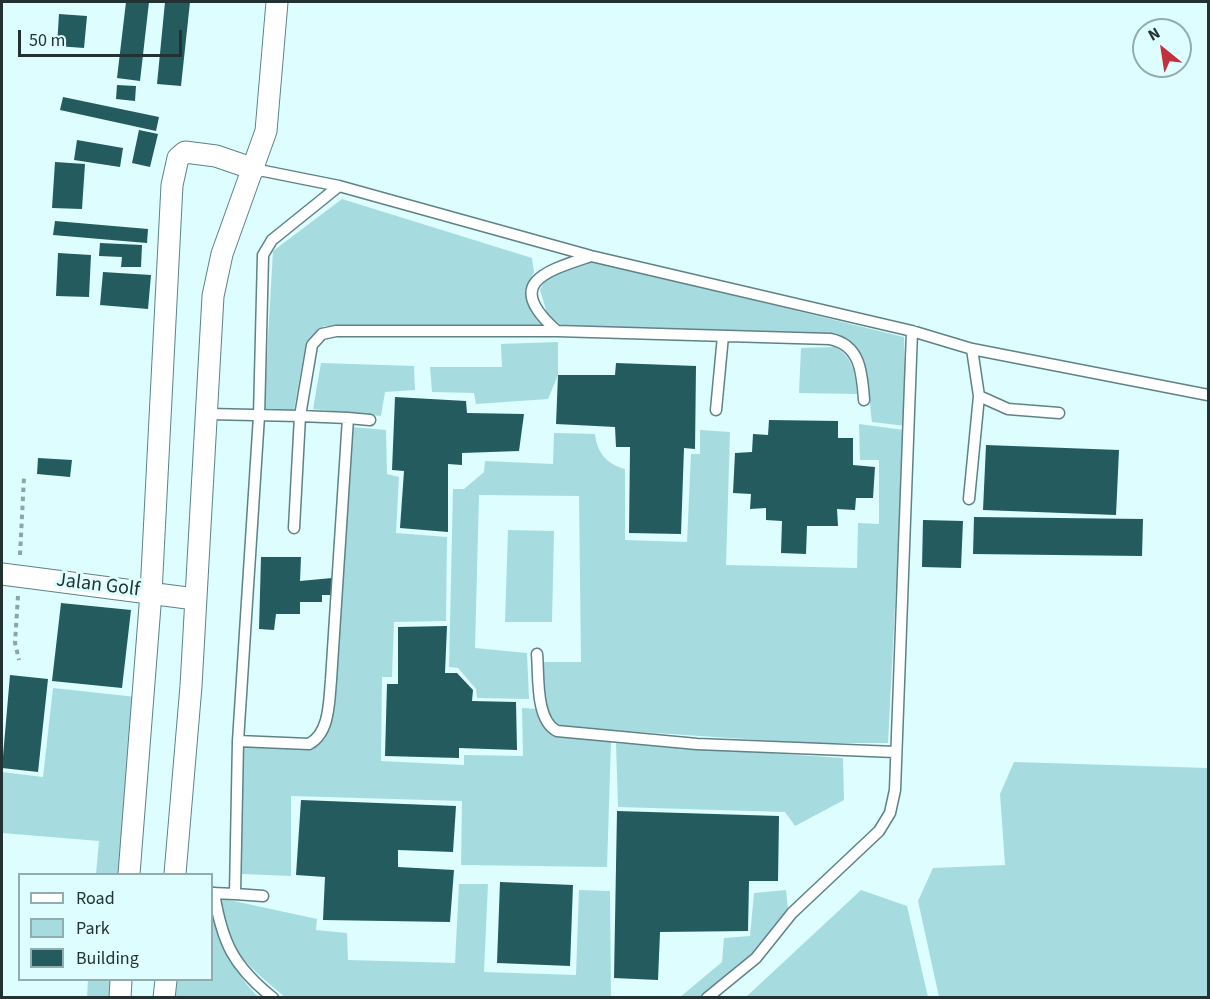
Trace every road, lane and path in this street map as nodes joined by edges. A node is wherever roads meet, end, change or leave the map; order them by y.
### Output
1 (277, 2) edge
2 (254, 169) junction
3 (339, 186) junction
4 (591, 256) junction
5 (557, 331) junction
6 (912, 331) junction
7 (723, 336) junction
8 (972, 349) junction
9 (1209, 395) edge
10 (979, 396) junction
11 (864, 400) dead end
12 (716, 410) dead end
13 (1059, 413) dead end
14 (208, 414) junction
15 (259, 416) junction
16 (300, 416) junction
17 (348, 418) junction
18 (370, 420) dead end
19 (24, 477) dead end
20 (969, 499) dead end
21 (294, 528) dead end
22 (10, 575) edge
23 (151, 593) junction
24 (195, 599) junction
25 (537, 654) dead end
26 (19, 660) dead end
27 (238, 741) junction
28 (894, 752) junction
29 (129, 873) edge
30 (175, 873) edge
31 (213, 893) edge
32 (236, 894) junction
33 (263, 896) dead end
34 (121, 981) edge
35 (166, 981) edge
36 (120, 998) edge
37 (164, 998) edge
38 (273, 998) edge
39 (707, 998) edge

1 - 2 street
2 - 3 lane
2 - 14 street
2 - 23 street
3 - 4 lane
3 - 15 lane
4 - 5 lane
4 - 6 lane
5 - 7 lane
5 - 16 lane
6 - 8 lane
6 - 28 lane
7 - 11 lane
7 - 12 lane
8 - 9 lane
8 - 10 lane
10 - 13 lane
10 - 20 lane
14 - 15 lane
14 - 24 street
15 - 16 lane
15 - 27 lane
16 - 17 lane
16 - 21 lane
17 - 18 lane
17 - 27 lane
19 - 22 path
22 - 23 street, Jalan Golf
22 - 26 path
23 - 24 street, Jalan Golf
23 - 29 street
24 - 30 street
25 - 28 lane
27 - 32 lane
28 - 39 lane
31 - 32 lane
31 - 38 lane
32 - 33 lane
34 - 36 street
35 - 37 street

